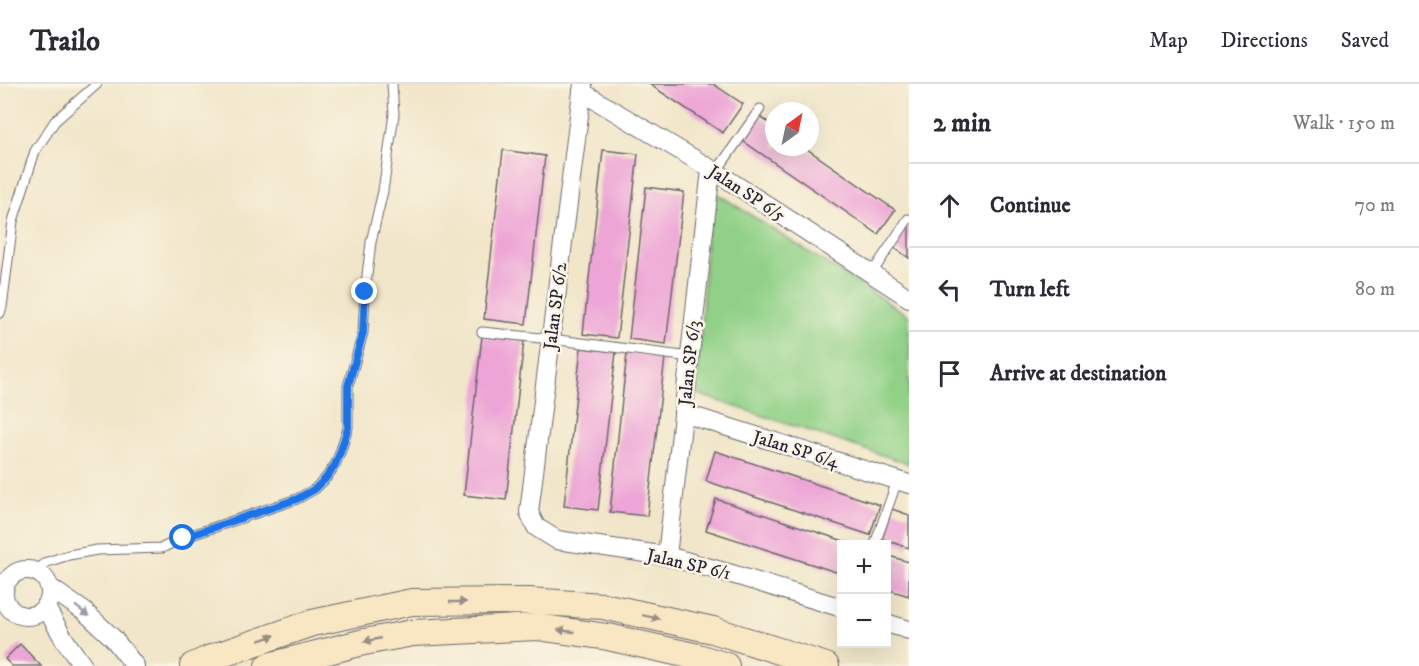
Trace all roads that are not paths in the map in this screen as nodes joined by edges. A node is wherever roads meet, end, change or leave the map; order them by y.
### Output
1 (97, 84) edge
2 (392, 84) edge
3 (582, 88) edge
4 (760, 109) dead end
5 (714, 171) junction
6 (908, 219) dead end
7 (872, 273) junction
8 (909, 298) edge
9 (0, 313) edge
10 (482, 332) dead end
11 (551, 339) junction
12 (690, 357) junction
13 (683, 413) junction
14 (903, 483) edge
15 (536, 527) joint
16 (876, 540) edge
17 (667, 556) junction
18 (35, 571) junction
19 (3, 581) edge
20 (49, 586) junction
21 (45, 606) junction
22 (837, 606) edge
23 (6, 615) edge
24 (891, 625) edge
25 (909, 630) edge
26 (83, 666) edge
27 (135, 666) edge
28 (193, 666) edge
29 (268, 666) edge
30 (726, 666) edge
31 (826, 666) edge

1 - 9 lane
2 - 18 lane
3 - 5 street, Jalan SP 6/5
3 - 11 street, Jalan SP 6/2
4 - 5 lane
5 - 7 street, Jalan SP 6/5
5 - 12 street, Jalan SP 6/3
6 - 7 lane
7 - 8 street, Jalan SP 6/5
10 - 11 lane
11 - 12 lane
11 - 15 street, Jalan SP 6/2
12 - 13 street, Jalan SP 6/3
13 - 14 street, Jalan SP 6/4
13 - 17 street, Jalan SP 6/3
14 - 16 lane
15 - 17 street, Jalan SP 6/1
17 - 22 street, Jalan SP 6/1
18 - 19 street
18 - 20 street
19 - 23 street
20 - 21 street
20 -> 27 street
21 - 23 street
21 - 26 street
24 - 25 street
28 -> 31 street
30 -> 29 street

